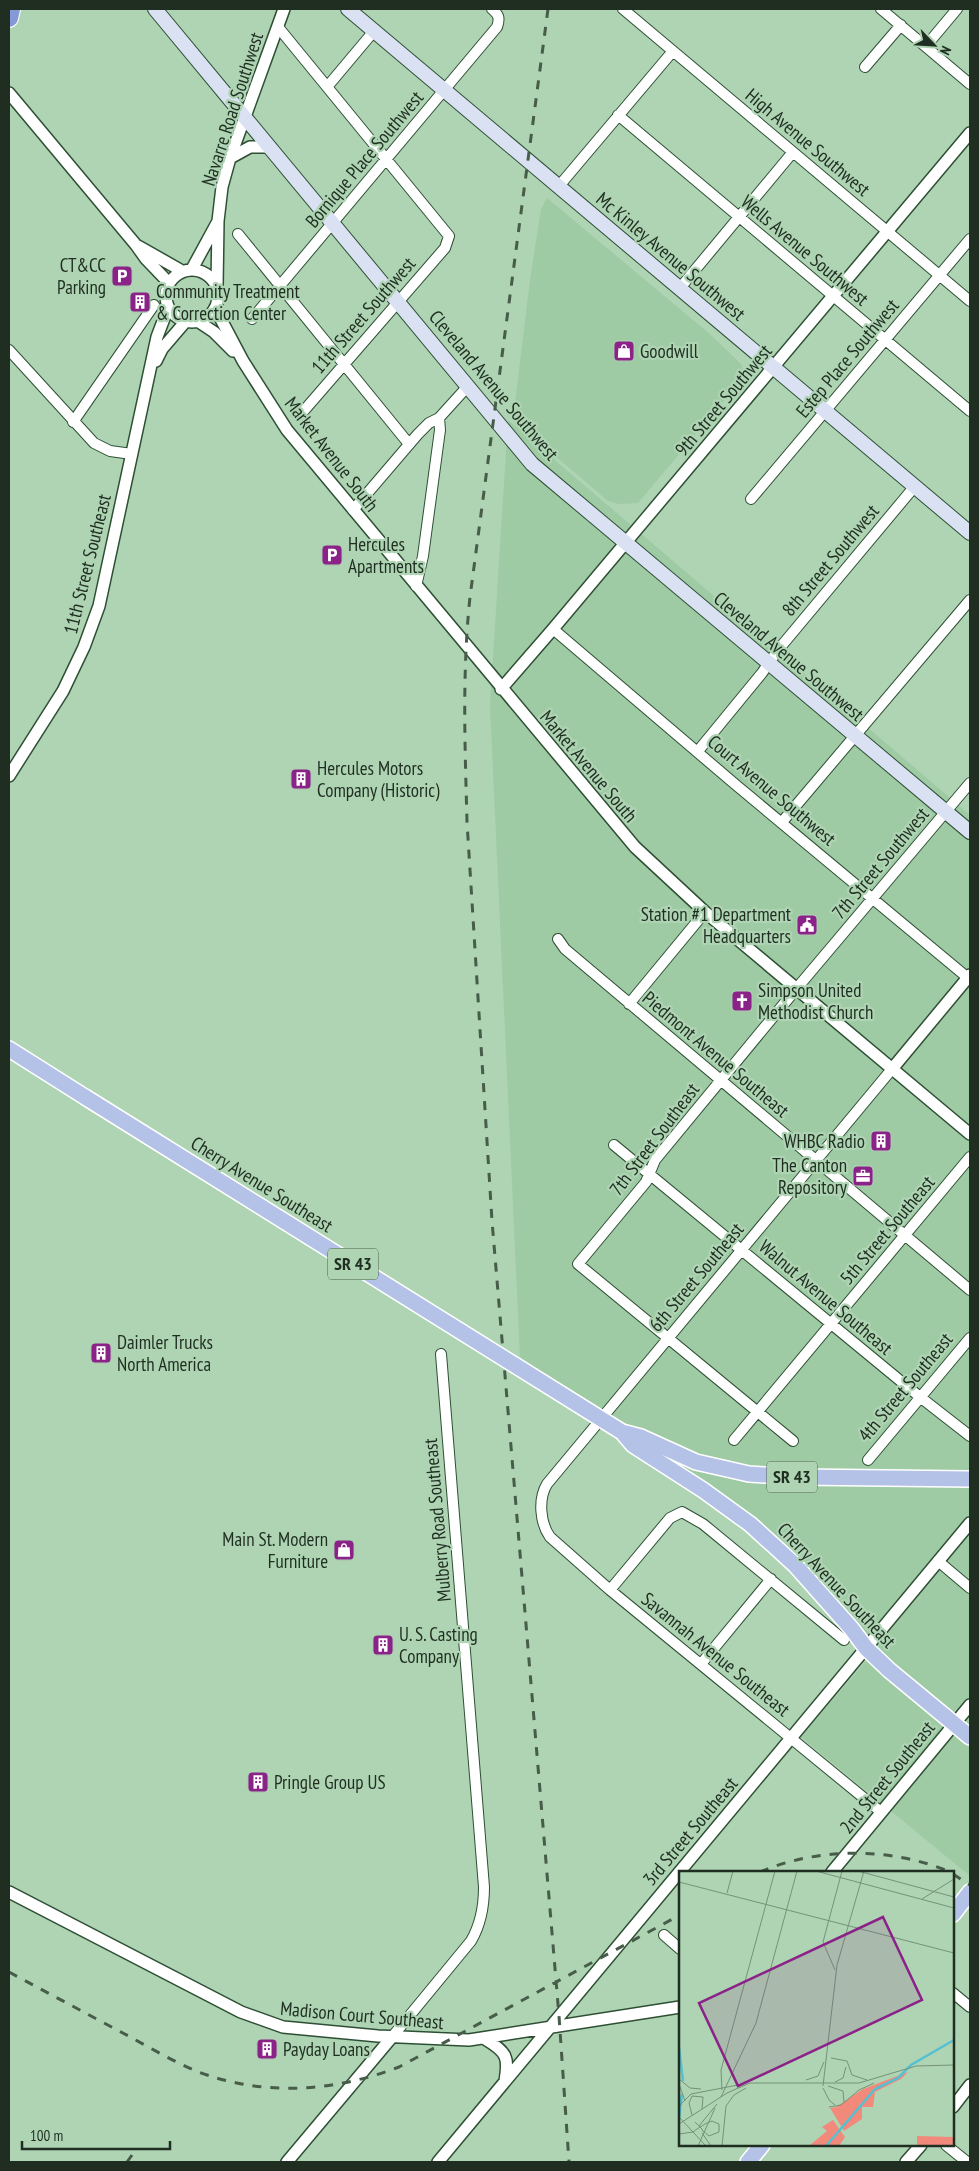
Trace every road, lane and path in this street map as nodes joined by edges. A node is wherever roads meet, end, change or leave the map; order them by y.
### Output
1 (11, 9) edge
2 (155, 9) edge
3 (284, 9) edge
4 (348, 9) edge
5 (492, 9) edge
6 (623, 9) edge
7 (881, 9) edge
8 (957, 9) edge
9 (9, 18) edge
10 (901, 25) junction
11 (278, 27) junction
12 (374, 31) junction
13 (926, 46) junction
14 (673, 51) junction
15 (865, 67) dead end
16 (970, 84) edge
17 (327, 87) junction
18 (445, 90) junction
19 (9, 94) edge
20 (618, 115) junction
21 (245, 117) junction
22 (970, 133) edge
23 (270, 147) junction
24 (793, 152) junction
25 (230, 158) junction
26 (386, 160) junction
27 (559, 186) junction
28 (739, 218) junction
29 (218, 221) junction
30 (333, 223) junction
31 (888, 232) junction
32 (238, 234) dead end
33 (970, 239) edge
34 (136, 245) junction
35 (187, 270) junction
36 (939, 275) junction
37 (169, 283) junction
38 (279, 286) junction
39 (217, 287) junction
40 (680, 288) junction
41 (833, 297) junction
42 (970, 301) edge
43 (398, 302) junction
44 (154, 305) dead end
45 (168, 308) junction
46 (215, 308) junction
47 (252, 319) dead end
48 (186, 321) junction
49 (198, 322) junction
50 (885, 341) junction
51 (9, 350) edge
52 (243, 361) junction
53 (343, 364) junction
54 (774, 368) junction
55 (149, 373) junction
56 (468, 386) junction
57 (825, 411) junction
58 (970, 411) edge
59 (301, 414) dead end
60 (439, 418) junction
61 (73, 422) junction
62 (409, 444) junction
63 (132, 454) junction
64 (915, 486) junction
65 (751, 499) dead end
66 (353, 510) junction
67 (970, 533) edge
68 (626, 543) junction
69 (416, 586) junction
70 (970, 600) edge
71 (553, 629) junction
72 (769, 663) junction
73 (501, 689) junction
74 (855, 735) junction
75 (698, 751) junction
76 (9, 776) edge
77 (970, 783) edge
78 (946, 812) junction
79 (782, 822) junction
80 (970, 832) edge
81 (873, 899) junction
82 (705, 912) junction
83 (558, 939) dead end
84 (969, 977) edge
85 (796, 988) junction
86 (628, 1004) junction
87 (9, 1049) edge
88 (892, 1069) junction
89 (720, 1080) junction
90 (970, 1134) edge
91 (614, 1145) dead end
92 (970, 1157) edge
93 (816, 1160) junction
94 (649, 1174) junction
95 (905, 1236) junction
96 (742, 1250) junction
97 (970, 1290) edge
98 (831, 1324) junction
99 (970, 1338) edge
100 (667, 1339) junction
101 (441, 1354) dead end
102 (920, 1397) junction
103 (756, 1413) junction
104 (622, 1432) junction
105 (970, 1436) edge
106 (734, 1440) dead end
107 (793, 1441) dead end
108 (868, 1460) dead end
109 (970, 1479) edge
110 (542, 1513) joint
111 (970, 1523) edge
112 (938, 1561) junction
113 (771, 1579) junction
114 (970, 1588) edge
115 (610, 1590) junction
116 (844, 1640) dead end
117 (866, 1648) junction
118 (701, 1664) junction
119 (970, 1704) edge
120 (954, 1724) junction
121 (970, 1737) edge
122 (790, 1738) junction
123 (882, 1812) junction
124 (680, 1871) edge
125 (833, 1871) edge
126 (679, 1872) edge
127 (9, 1892) edge
128 (970, 1892) edge
129 (954, 1913) edge
130 (664, 1936) dead end
131 (679, 1947) edge
132 (954, 1994) edge
133 (970, 2007) edge
134 (679, 2008) edge
135 (549, 2029) junction
136 (392, 2037) junction
137 (485, 2039) junction
138 (505, 2081) junction
139 (970, 2085) edge
140 (954, 2105) edge
141 (761, 2146) edge
142 (920, 2146) edge
143 (947, 2146) edge
144 (287, 2162) edge
145 (438, 2162) edge
146 (748, 2162) edge
147 (906, 2162) edge
148 (967, 2162) edge

1 - 9 highway
2 - 21 main road, Cleveland Avenue Southwest
3 - 11 street, Navarre Road Southwest
4 - 12 main road, Mc Kinley Avenue Southwest
5 - 18 street, Bornique Place Southwest
6 - 14 street, High Avenue Southwest
7 - 10 street
8 - 13 street
10 - 13 street
10 - 15 street
11 - 17 street
11 - 21 street, Navarre Road Southwest
12 - 17 street
12 - 18 main road, Mc Kinley Avenue Southwest
13 - 16 street
14 - 20 street
14 - 24 street, High Avenue Southwest
17 - 26 street
18 - 26 street, Bornique Place Southwest
18 - 27 main road, Mc Kinley Avenue Southwest
19 - 34 street
20 - 27 street
20 - 28 street, Wells Avenue Southwest
21 - 23 main road, Cleveland Avenue Southwest
21 - 25 street, Navarre Road Southwest
22 - 31 street, 9th Street Southwest
23 - 25 street
23 - 30 main road, Cleveland Avenue Southwest
24 - 28 street
24 - 31 street, High Avenue Southwest
25 - 29 street, Navarre Road Southwest
26 - 30 street, Bornique Place Southwest
26 - 43 street, 11th Street Southwest
27 - 40 main road, Mc Kinley Avenue Southwest
28 - 40 street
28 - 41 street, Wells Avenue Southwest
29 - 35 street, Navarre Road Southwest
29 - 39 street, Navarre Road Southwest
30 - 38 street, Bornique Place Southwest
30 - 43 main road, Cleveland Avenue Southwest
31 - 36 street, High Avenue Southwest
31 - 41 street, 9th Street Southwest
32 - 38 street
33 - 36 street, Estep Place Southwest
34 - 35 street
34 - 37 street
35 - 37 street
35 - 39 street
36 - 42 street, High Avenue Southwest
36 - 50 street, Estep Place Southwest
37 - 45 street
38 - 47 street, Bornique Place Southwest
38 - 53 street
39 - 46 street
40 - 54 main road, Mc Kinley Avenue Southwest
41 - 50 street, Wells Avenue Southwest
41 - 54 street, 9th Street Southwest
43 - 53 street, 11th Street Southwest
43 - 56 main road, Cleveland Avenue Southwest
44 - 61 street
45 - 48 street
45 - 55 street, 11th Street Southeast
46 - 49 street
46 - 52 street, Market Avenue South
48 - 49 street
48 - 55 street, 11th Street Southeast
49 - 52 street, Market Avenue South
50 - 57 street, Estep Place Southwest
50 - 58 street, Wells Avenue Southwest
51 - 61 street
52 - 66 street, Market Avenue South
53 - 59 street, 11th Street Southwest
53 - 62 street
54 - 57 main road, Mc Kinley Avenue Southwest
54 - 68 street, 9th Street Southwest
55 - 63 street, 11th Street Southeast
56 - 60 street
56 - 68 main road, Cleveland Avenue Southwest
57 - 64 main road, Mc Kinley Avenue Southwest
57 - 65 street, Estep Place Southwest
60 - 62 street
60 - 69 street
61 - 63 street
62 - 66 street
63 - 76 street, 11th Street Southeast
64 - 67 main road, Mc Kinley Avenue Southwest
64 - 72 street, 8th Street Southwest
66 - 69 street, Market Avenue South
68 - 71 street, 9th Street Southwest
68 - 72 main road, Cleveland Avenue Southwest
69 - 73 street, Market Avenue South
70 - 74 street
71 - 73 street, 9th Street Southwest
71 - 75 street, Court Avenue Southwest
72 - 74 main road, Cleveland Avenue Southwest
72 - 75 street, 8th Street Southwest
73 - 82 street, Market Avenue South
74 - 78 main road, Cleveland Avenue Southwest
74 - 79 street
75 - 79 street, Court Avenue Southwest
77 - 78 street, 7th Street Southwest
78 - 80 main road, Cleveland Avenue Southwest
78 - 81 street, 7th Street Southwest
79 - 81 street, Court Avenue Southwest
81 - 84 street, Court Avenue Southwest
81 - 85 street, 7th Street Southwest
82 - 85 street, Market Avenue South
82 - 86 street
83 - 86 street, Piedmont Avenue Southeast
84 - 88 street
85 - 88 street, Market Avenue South
85 - 89 street, 7th Street Southeast
86 - 89 street, Piedmont Avenue Southeast
87 - 104 main road, Cherry Avenue Southeast / SR 43, bridge
88 - 90 street, Market Avenue South
88 - 93 street, 6th Street Southeast
89 - 93 street, Piedmont Avenue Southeast
89 - 94 street, 7th Street Southeast
91 - 94 street, Walnut Avenue Southeast
92 - 95 street, 5th Street Southeast
93 - 95 street, Piedmont Avenue Southeast
93 - 96 street, 6th Street Southeast
94 - 96 street, Walnut Avenue Southeast
94 - 100 street, 7th Street Southeast
95 - 97 street, Piedmont Avenue Southeast
95 - 98 street, 5th Street Southeast
96 - 98 street, Walnut Avenue Southeast
96 - 100 street, 6th Street Southeast
98 - 102 street, Walnut Avenue Southeast
98 - 103 street, 5th Street Southeast
99 - 102 street, 4th Street Southeast
100 - 103 street
100 - 110 street, 6th Street Southeast
101 - 136 street, Mulberry Road Southeast
102 - 105 street, Walnut Avenue Southeast
102 - 108 street, 4th Street Southeast
103 - 106 street, 5th Street Southeast
103 - 107 street
104 - 109 main road, Cherry Avenue Southeast / SR 43
104 - 117 main road, Cherry Avenue Southeast / SR 43
110 - 115 street, Savannah Avenue Southeast
111 - 112 street, 3rd Street Southeast
112 - 114 street
112 - 117 street, 3rd Street Southeast
113 - 115 street, Cherry Avenue Southeast
113 - 116 street, Cherry Avenue Southeast
113 - 118 street
115 - 118 street, Savannah Avenue Southeast
117 - 120 main road, Cherry Avenue Southeast / SR 43
117 - 122 street, 3rd Street Southeast
118 - 122 street, Savannah Avenue Southeast
119 - 120 street, 2nd Street Southeast
120 - 121 main road, Cherry Avenue Southeast / SR 43
120 - 123 street, 2nd Street Southeast
122 - 123 street, Savannah Avenue Southeast
122 - 124 street, 3rd Street Southeast
123 - 125 street, 2nd Street Southeast
126 - 135 street, 3rd Street Southeast
127 - 136 street, Madison Court Southeast
128 - 129 main road
130 - 131 street
132 - 133 street
134 - 135 street, Madison Court Southeast
135 - 137 street, Madison Court Southeast
135 - 138 street, 3rd Street Southeast
136 - 137 street, Madison Court Southeast
136 - 144 street
137 - 138 street
138 - 145 street, 3rd Street Southeast
139 - 140 street
141 - 146 main road
142 - 147 street
143 - 148 street

